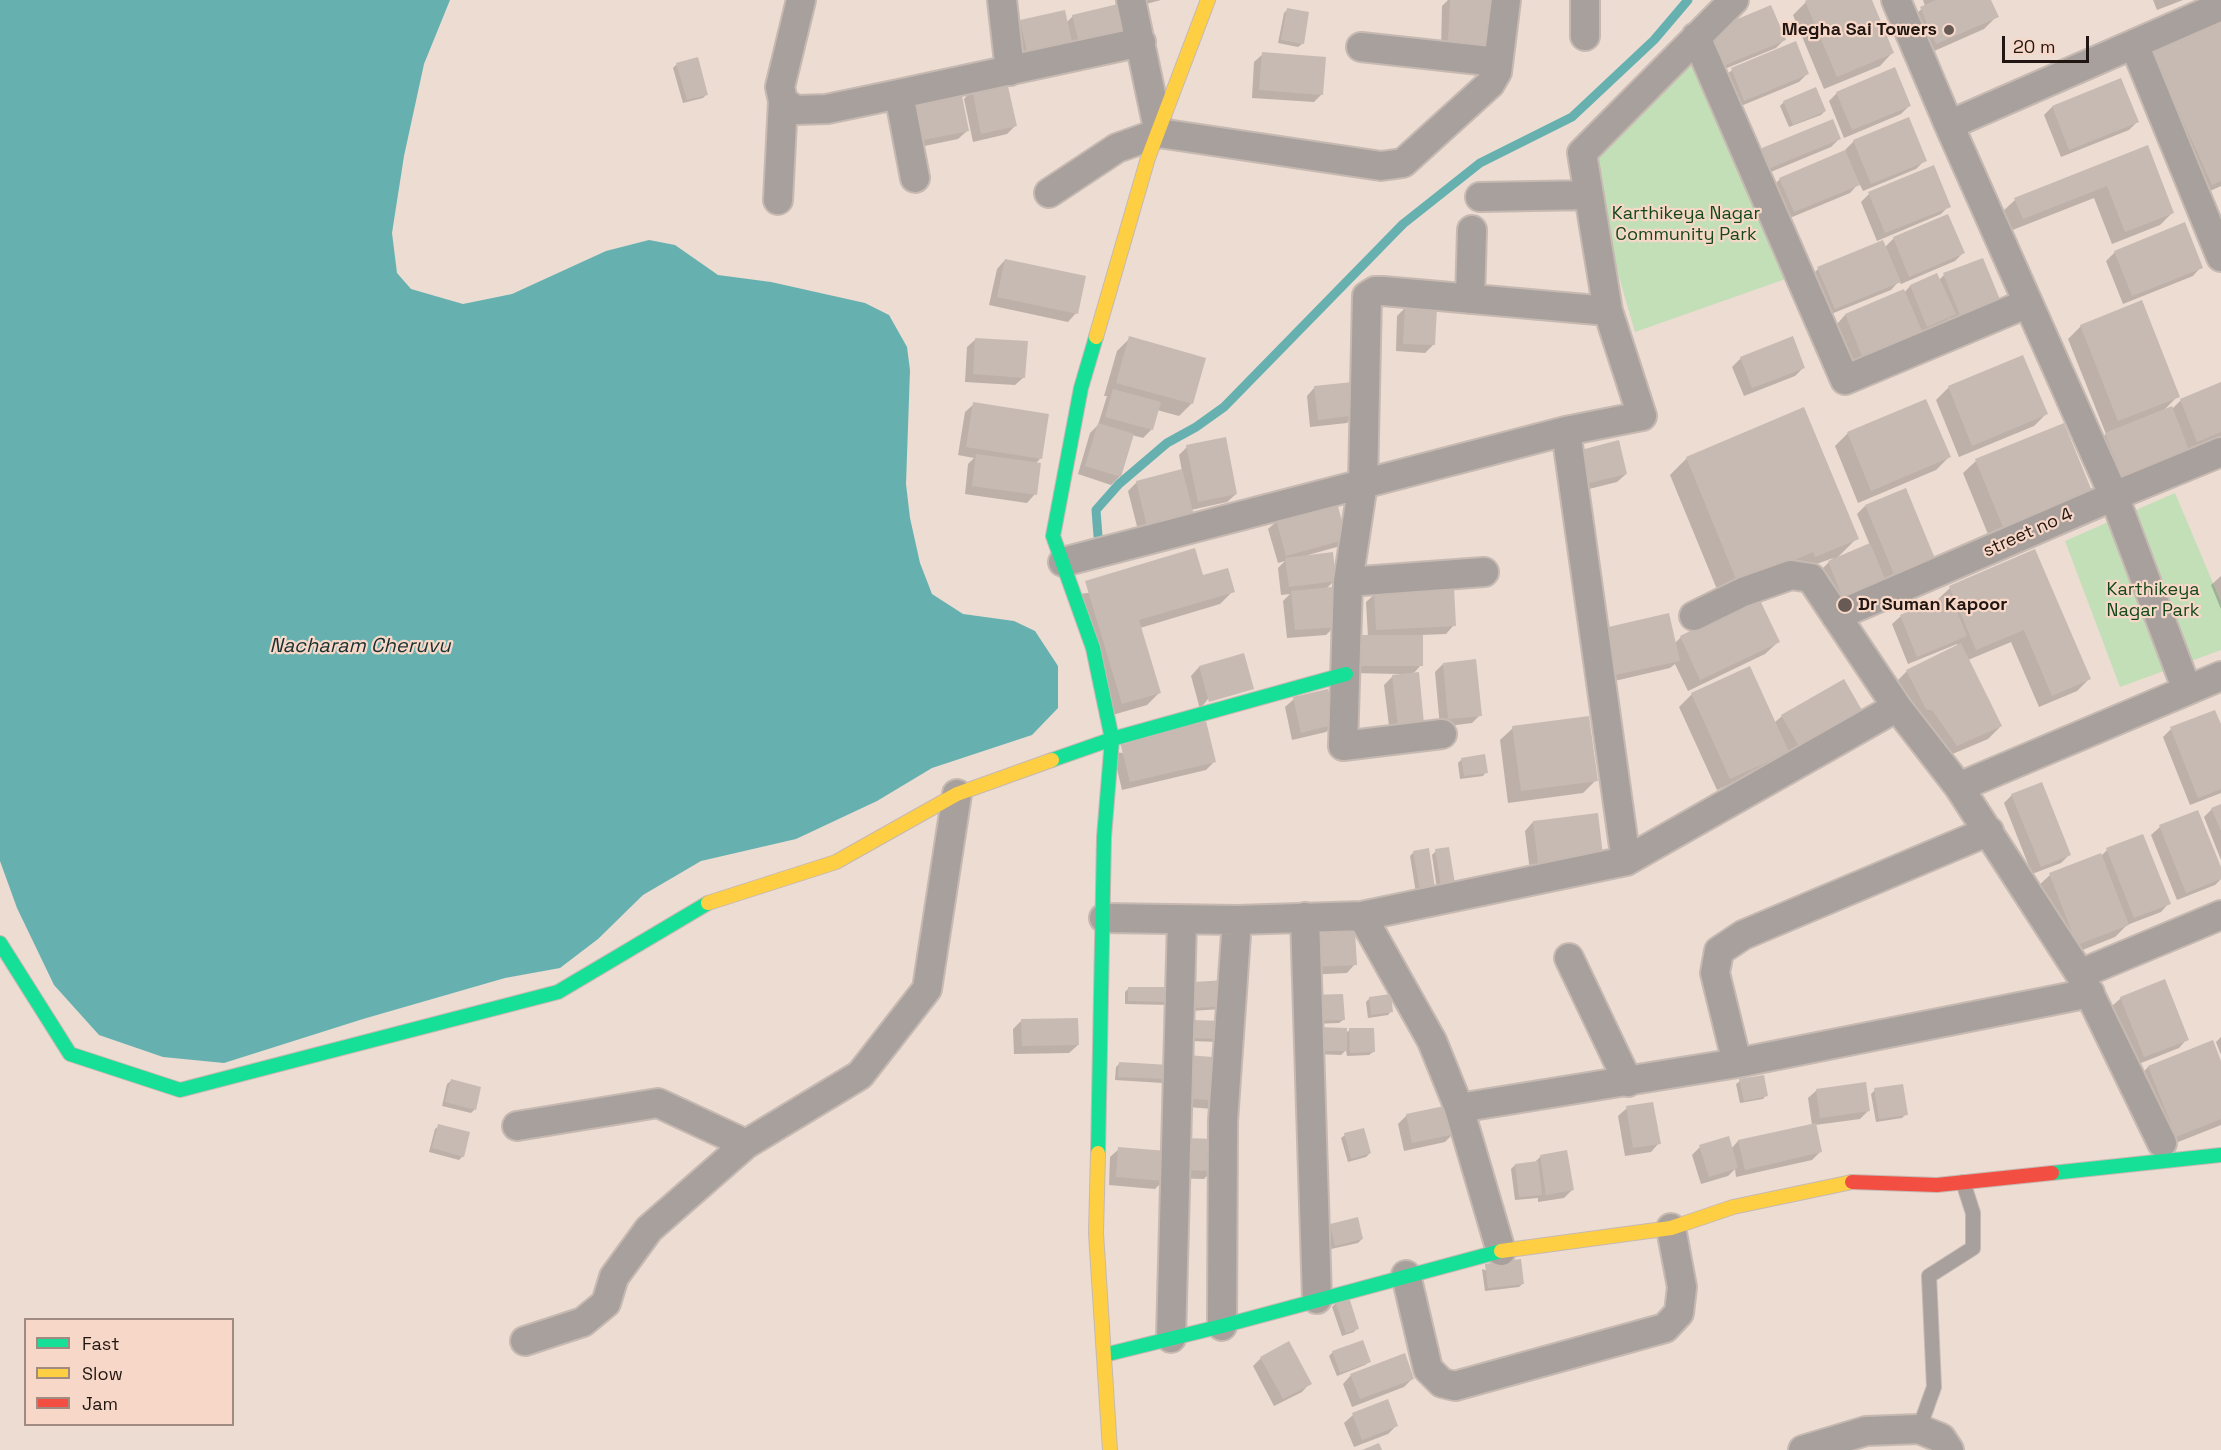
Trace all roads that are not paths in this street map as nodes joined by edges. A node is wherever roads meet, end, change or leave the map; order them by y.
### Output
1 (801, 0) edge
2 (1002, 0) edge
3 (1131, 0) edge
4 (1208, 0) edge
5 (1506, 0) edge
6 (1585, 0) edge
7 (1734, 0) edge
8 (1896, 0) edge
9 (2221, 6) edge
10 (1585, 36) dead end
11 (1696, 37) junction
12 (1141, 42) junction
13 (2134, 44) junction
14 (1361, 46) dead end
15 (1498, 62) junction
16 (1010, 71) junction
17 (899, 94) junction
18 (783, 101) junction
19 (1949, 125) junction
20 (1159, 133) junction
21 (915, 178) dead end
22 (1049, 192) dead end
23 (1589, 195) junction
24 (1480, 197) dead end
25 (778, 200) dead end
26 (2216, 229) edge
27 (1472, 230) dead end
28 (2221, 257) edge
29 (1470, 298) junction
30 (2028, 303) junction
31 (1608, 311) junction
32 (1566, 431) junction
33 (2221, 452) edge
34 (1363, 483) junction
35 (2114, 496) junction
36 (1063, 562) junction
37 (1484, 572) dead end
38 (1348, 582) junction
39 (1694, 616) dead end
40 (1836, 616) junction
41 (1346, 674) junction
42 (2221, 676) edge
43 (2187, 690) junction
44 (1897, 707) junction
45 (1442, 735) dead end
46 (1112, 739) junction
47 (1959, 787) junction
48 (957, 794) junction
49 (1989, 831) junction
50 (1626, 861) junction
51 (2221, 915) edge
52 (1362, 916) junction
53 (1104, 918) junction
54 (1305, 918) junction
55 (1182, 920) junction
56 (1237, 920) junction
57 (0, 943) edge
58 (1569, 958) dead end
59 (2085, 983) junction
60 (1737, 1064) junction
61 (1628, 1082) junction
62 (1459, 1108) junction
63 (517, 1126) dead end
64 (2162, 1143) dead end
65 (746, 1144) junction
66 (2221, 1155) edge
67 (1963, 1182) junction
68 (1671, 1228) junction
69 (1501, 1251) junction
70 (1406, 1275) junction
71 (1317, 1299) junction
72 (1222, 1326) junction
73 (1171, 1338) junction
74 (525, 1341) dead end
75 (1104, 1355) junction
76 (1919, 1429) junction
77 (1110, 1450) edge
78 (1803, 1450) edge
79 (1949, 1450) edge

1 - 18 street
2 - 16 street
3 - 12 street
4 - 20 street
5 - 15 street
6 - 10 street
7 - 11 street
8 - 19 street
9 - 13 street
11 - 23 street
11 - 30 street
12 - 16 street
12 - 20 street
13 - 19 street
13 - 26 street
14 - 15 street
15 - 20 street
16 - 17 street
17 - 18 street
17 - 21 street
18 - 25 street
19 - 30 street
20 - 22 street
20 - 36 street
23 - 24 street
23 - 31 street
26 - 28 street
27 - 29 street
29 - 31 street
29 - 34 street
30 - 35 street
31 - 32 street
32 - 34 street
32 - 50 street
33 - 35 street, street no 4
34 - 36 street
34 - 38 street
35 - 40 street, street no 4
35 - 43 street
36 - 46 street
37 - 38 street
38 - 41 street
39 - 40 street
40 - 44 street
41 - 45 street
41 - 46 street
42 - 43 street
43 - 47 street
44 - 47 street
44 - 50 street
46 - 48 street
46 - 53 street
47 - 49 street
48 - 57 street
48 - 65 street
49 - 59 street
49 - 60 street
50 - 52 street
51 - 59 street
52 - 54 street
52 - 62 street
53 - 55 street
53 - 75 street
54 - 56 street
54 - 71 street
55 - 56 street
55 - 73 street
56 - 72 street
58 - 61 street
59 - 60 street
59 - 64 street
60 - 61 street
61 - 62 street
62 - 69 street
63 - 65 street
65 - 74 street
66 - 67 street
67 - 68 street
67 - 76 lane
68 - 69 street
68 - 70 street
69 - 70 street
70 - 71 street
71 - 72 street
72 - 73 street
73 - 75 street
75 - 77 street
76 - 78 street
76 - 79 street

